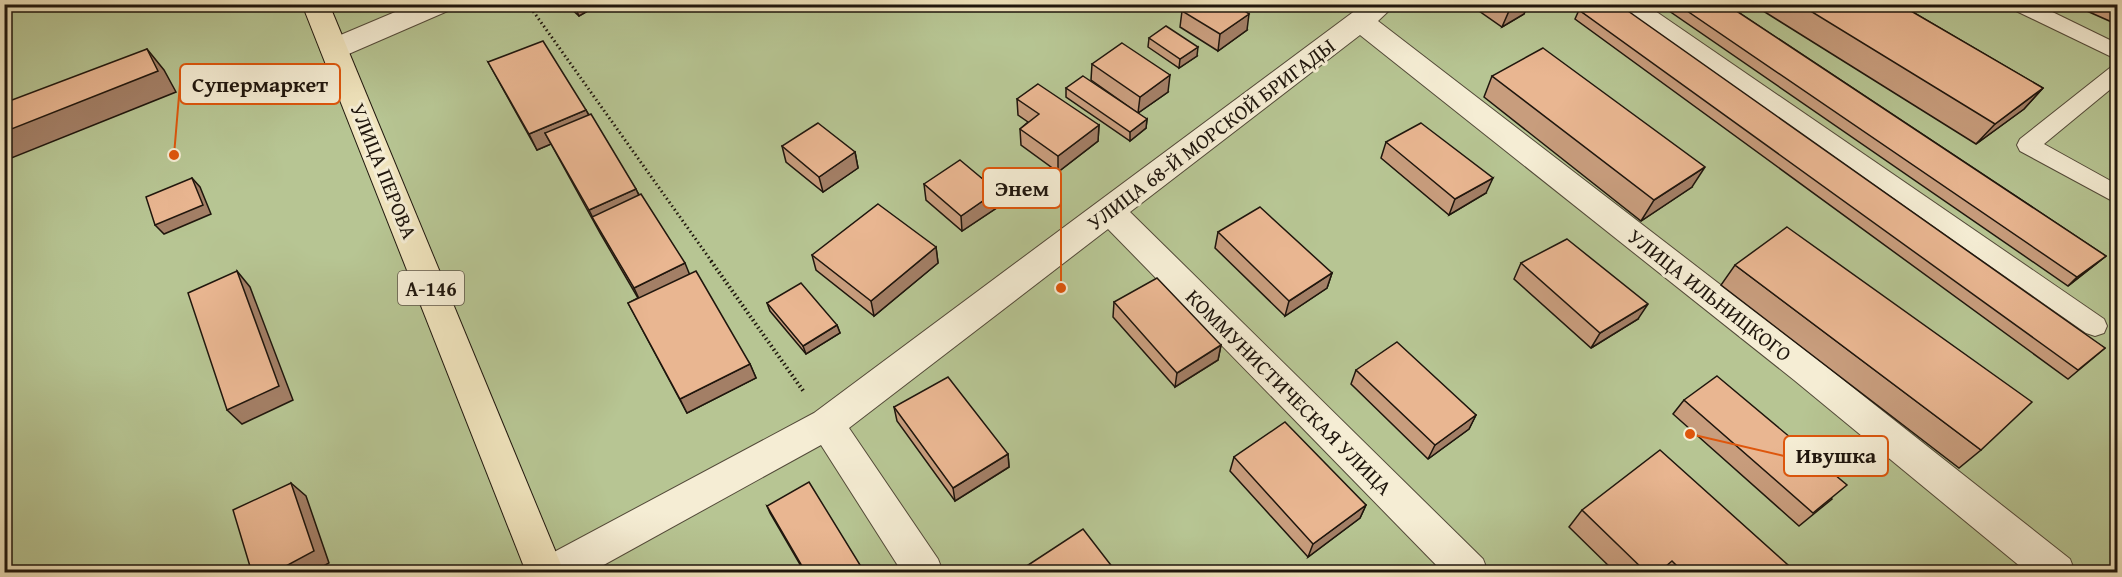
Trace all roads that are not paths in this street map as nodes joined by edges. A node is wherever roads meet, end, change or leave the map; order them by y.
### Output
1 (315, 4) edge
2 (440, 4) edge
3 (1631, 4) edge
4 (2019, 4) edge
5 (1372, 13) edge
6 (334, 49) junction
7 (2118, 52) edge
8 (2118, 72) edge
9 (2118, 196) edge
10 (1110, 211) junction
11 (2095, 326) dead end
12 (827, 424) junction
13 (545, 573) edge
14 (555, 573) edge
15 (924, 573) edge
16 (1469, 573) edge
17 (2056, 573) edge

1 - 6 highway, УЛИЦА ПЕРОВА / А-146
2 - 6 street
3 - 11 lane
4 - 7 lane
5 - 10 street, УЛИЦА 68-Й МОРСКОЙ БРИГАДЫ
5 - 17 street, УЛИЦА ИЛЬНИЦКОГО
6 - 13 highway, УЛИЦА ПЕРОВА / А-146
8 - 9 lane
10 - 12 street, УЛИЦА 68-Й МОРСКОЙ БРИГАДЫ
10 - 16 street, КОММУНИСТИЧЕСКАЯ УЛИЦА
12 - 14 street, УЛИЦА 68-Й МОРСКОЙ БРИГАДЫ
12 - 15 street

